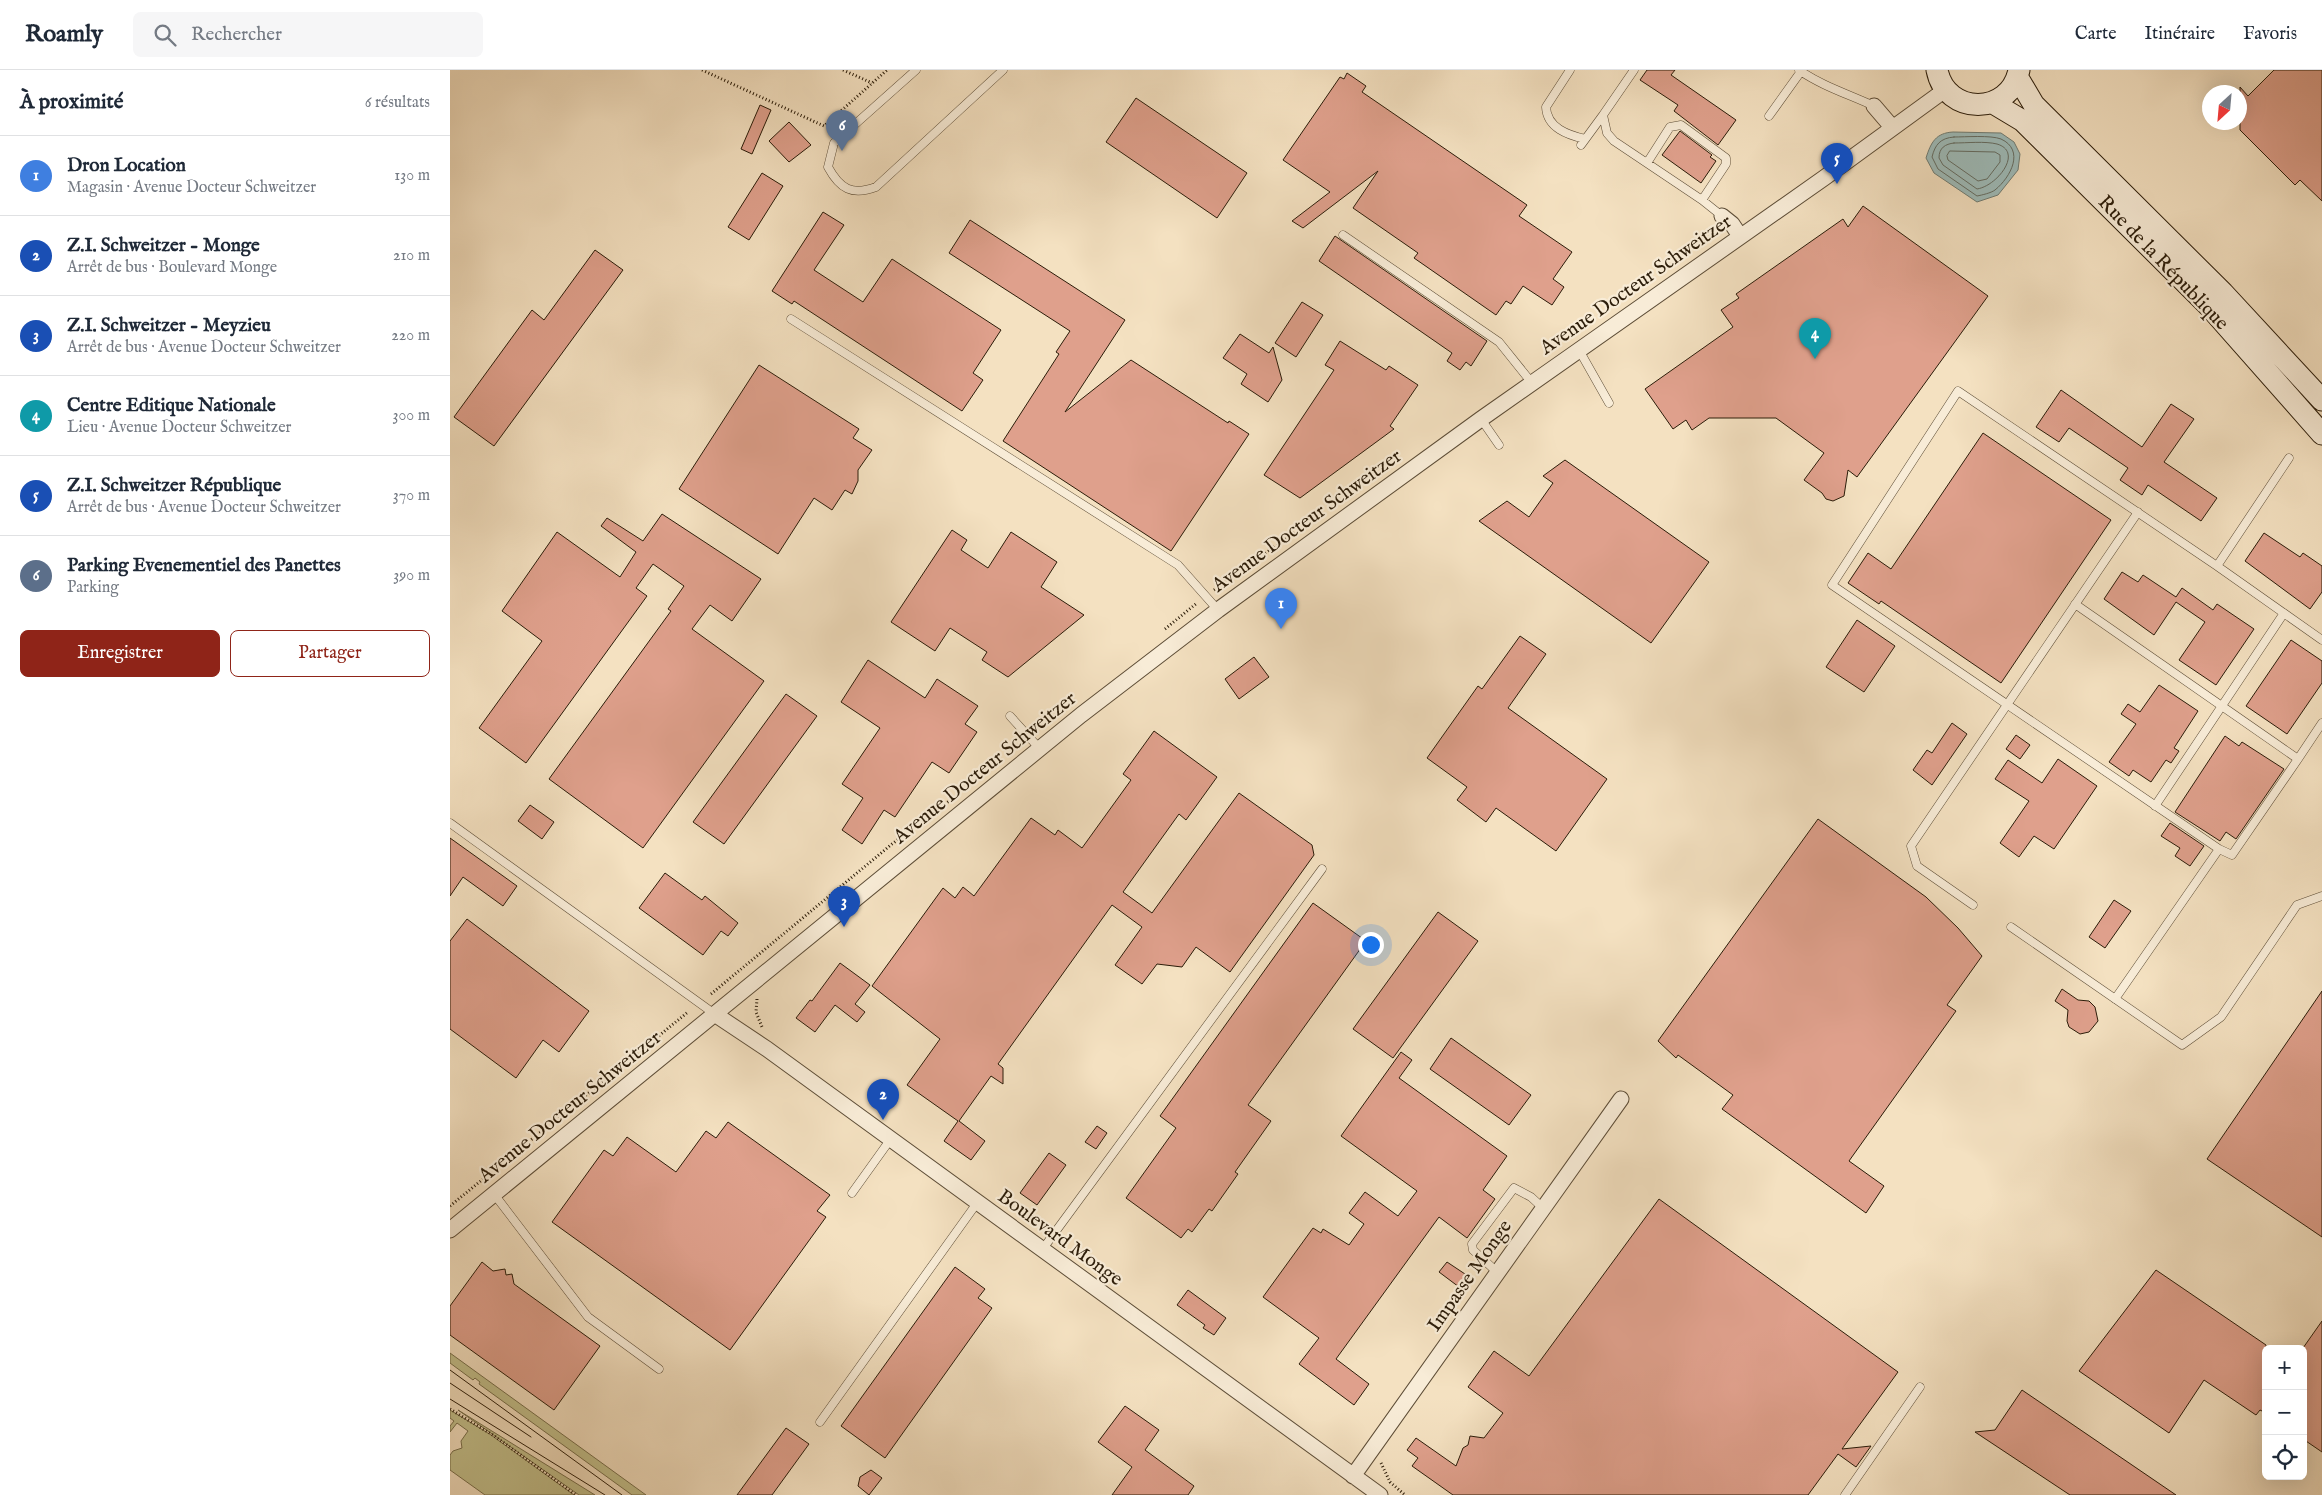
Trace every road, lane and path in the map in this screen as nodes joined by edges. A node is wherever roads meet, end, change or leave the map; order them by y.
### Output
1 (702, 70) edge
2 (843, 70) edge
3 (887, 70) edge
4 (916, 70) edge
5 (1003, 70) edge
6 (1570, 70) edge
7 (1634, 70) edge
8 (1936, 70) edge
9 (1801, 71) edge
10 (2019, 74) edge
11 (872, 83) junction
12 (1945, 90) junction
13 (1993, 103) junction
14 (1874, 106) joint
15 (1603, 115) junction
16 (1769, 116) dead end
17 (1892, 128) junction
18 (1647, 163) junction
19 (1702, 200) junction
20 (1722, 216) joint
21 (1343, 235) dead end
22 (1740, 236) junction
23 (791, 319) dead end
24 (1578, 350) junction
25 (1532, 383) junction
26 (1609, 403) dead end
27 (2317, 407) edge
28 (1481, 419) junction
29 (2322, 434) edge
30 (1498, 445) dead end
31 (2289, 458) dead end
32 (2138, 512) junction
33 (2217, 566) junction
34 (2075, 604) junction
35 (1218, 610) junction
36 (2284, 613) junction
37 (2322, 640) edge
38 (2006, 704) junction
39 (2222, 706) junction
40 (1010, 716) dead end
41 (2322, 722) edge
42 (1040, 749) junction
43 (2298, 759) junction
44 (2155, 806) junction
45 (450, 823) edge
46 (2219, 849) junction
47 (1322, 869) dead end
48 (2322, 896) edge
49 (1973, 906) dead end
50 (2011, 927) dead end
51 (736, 974) dead end
52 (711, 994) dead end
53 (2116, 999) junction
54 (688, 1012) dead end
55 (716, 1015) junction
56 (1620, 1099) dead end
57 (890, 1140) junction
58 (852, 1193) dead end
59 (494, 1194) junction
60 (977, 1203) junction
61 (450, 1206) edge
62 (1543, 1208) junction
63 (450, 1230) edge
64 (1042, 1250) junction
65 (1497, 1272) junction
66 (659, 1369) dead end
67 (1920, 1388) dead end
68 (450, 1409) edge
69 (820, 1422) dead end
70 (1353, 1476) junction
71 (576, 1495) edge
72 (1380, 1495) edge
73 (1845, 1495) edge

1 - 11 path
2 - 11 path
3 - 11 path
4 - 5 lane
6 - 15 lane
7 - 15 lane
8 - 12 main road
9 - 14 lane
9 - 16 lane
10 - 13 main road
10 - 27 main road, Rue de la République
12 - 13 main road
12 - 17 street, Avenue Docteur Schweitzer
13 - 27 main road, Rue de la République
14 - 17 street
15 - 18 lane
17 - 22 street, Avenue Docteur Schweitzer
18 - 19 lane
18 - 19 lane
19 - 20 lane
20 - 22 street
21 - 25 lane
22 - 24 street, Avenue Docteur Schweitzer
23 - 35 lane
24 - 25 street, Avenue Docteur Schweitzer
24 - 26 lane
25 - 28 street, Avenue Docteur Schweitzer
27 - 29 main road, Rue de la République
28 - 30 lane
28 - 35 street, Avenue Docteur Schweitzer
31 - 33 lane
32 - 33 lane
32 - 34 lane
32 - 38 lane
33 - 36 lane
34 - 38 lane
34 - 39 lane
35 - 42 street, Avenue Docteur Schweitzer
36 - 37 lane
36 - 39 lane
38 - 44 lane
38 - 49 lane
39 - 43 lane
39 - 44 lane
40 - 42 lane
41 - 43 lane
42 - 55 street, Avenue Docteur Schweitzer
43 - 46 lane
44 - 46 lane
45 - 55 lane
46 - 53 lane
47 - 64 lane
48 - 53 lane
50 - 53 lane
51 - 52 path
54 - 61 path
55 - 57 street, Boulevard Monge
55 - 59 street, Avenue Docteur Schweitzer
56 - 62 street, Impasse Monge
57 - 58 lane
57 - 60 street, Boulevard Monge
59 - 63 street, Avenue Docteur Schweitzer
59 - 66 lane
60 - 64 street, Boulevard Monge
60 - 69 lane
62 - 65 street, Impasse Monge
62 - 65 lane
64 - 70 street, Boulevard Monge
65 - 70 street, Impasse Monge
67 - 73 lane
68 - 71 path
70 - 72 street, Boulevard Monge

